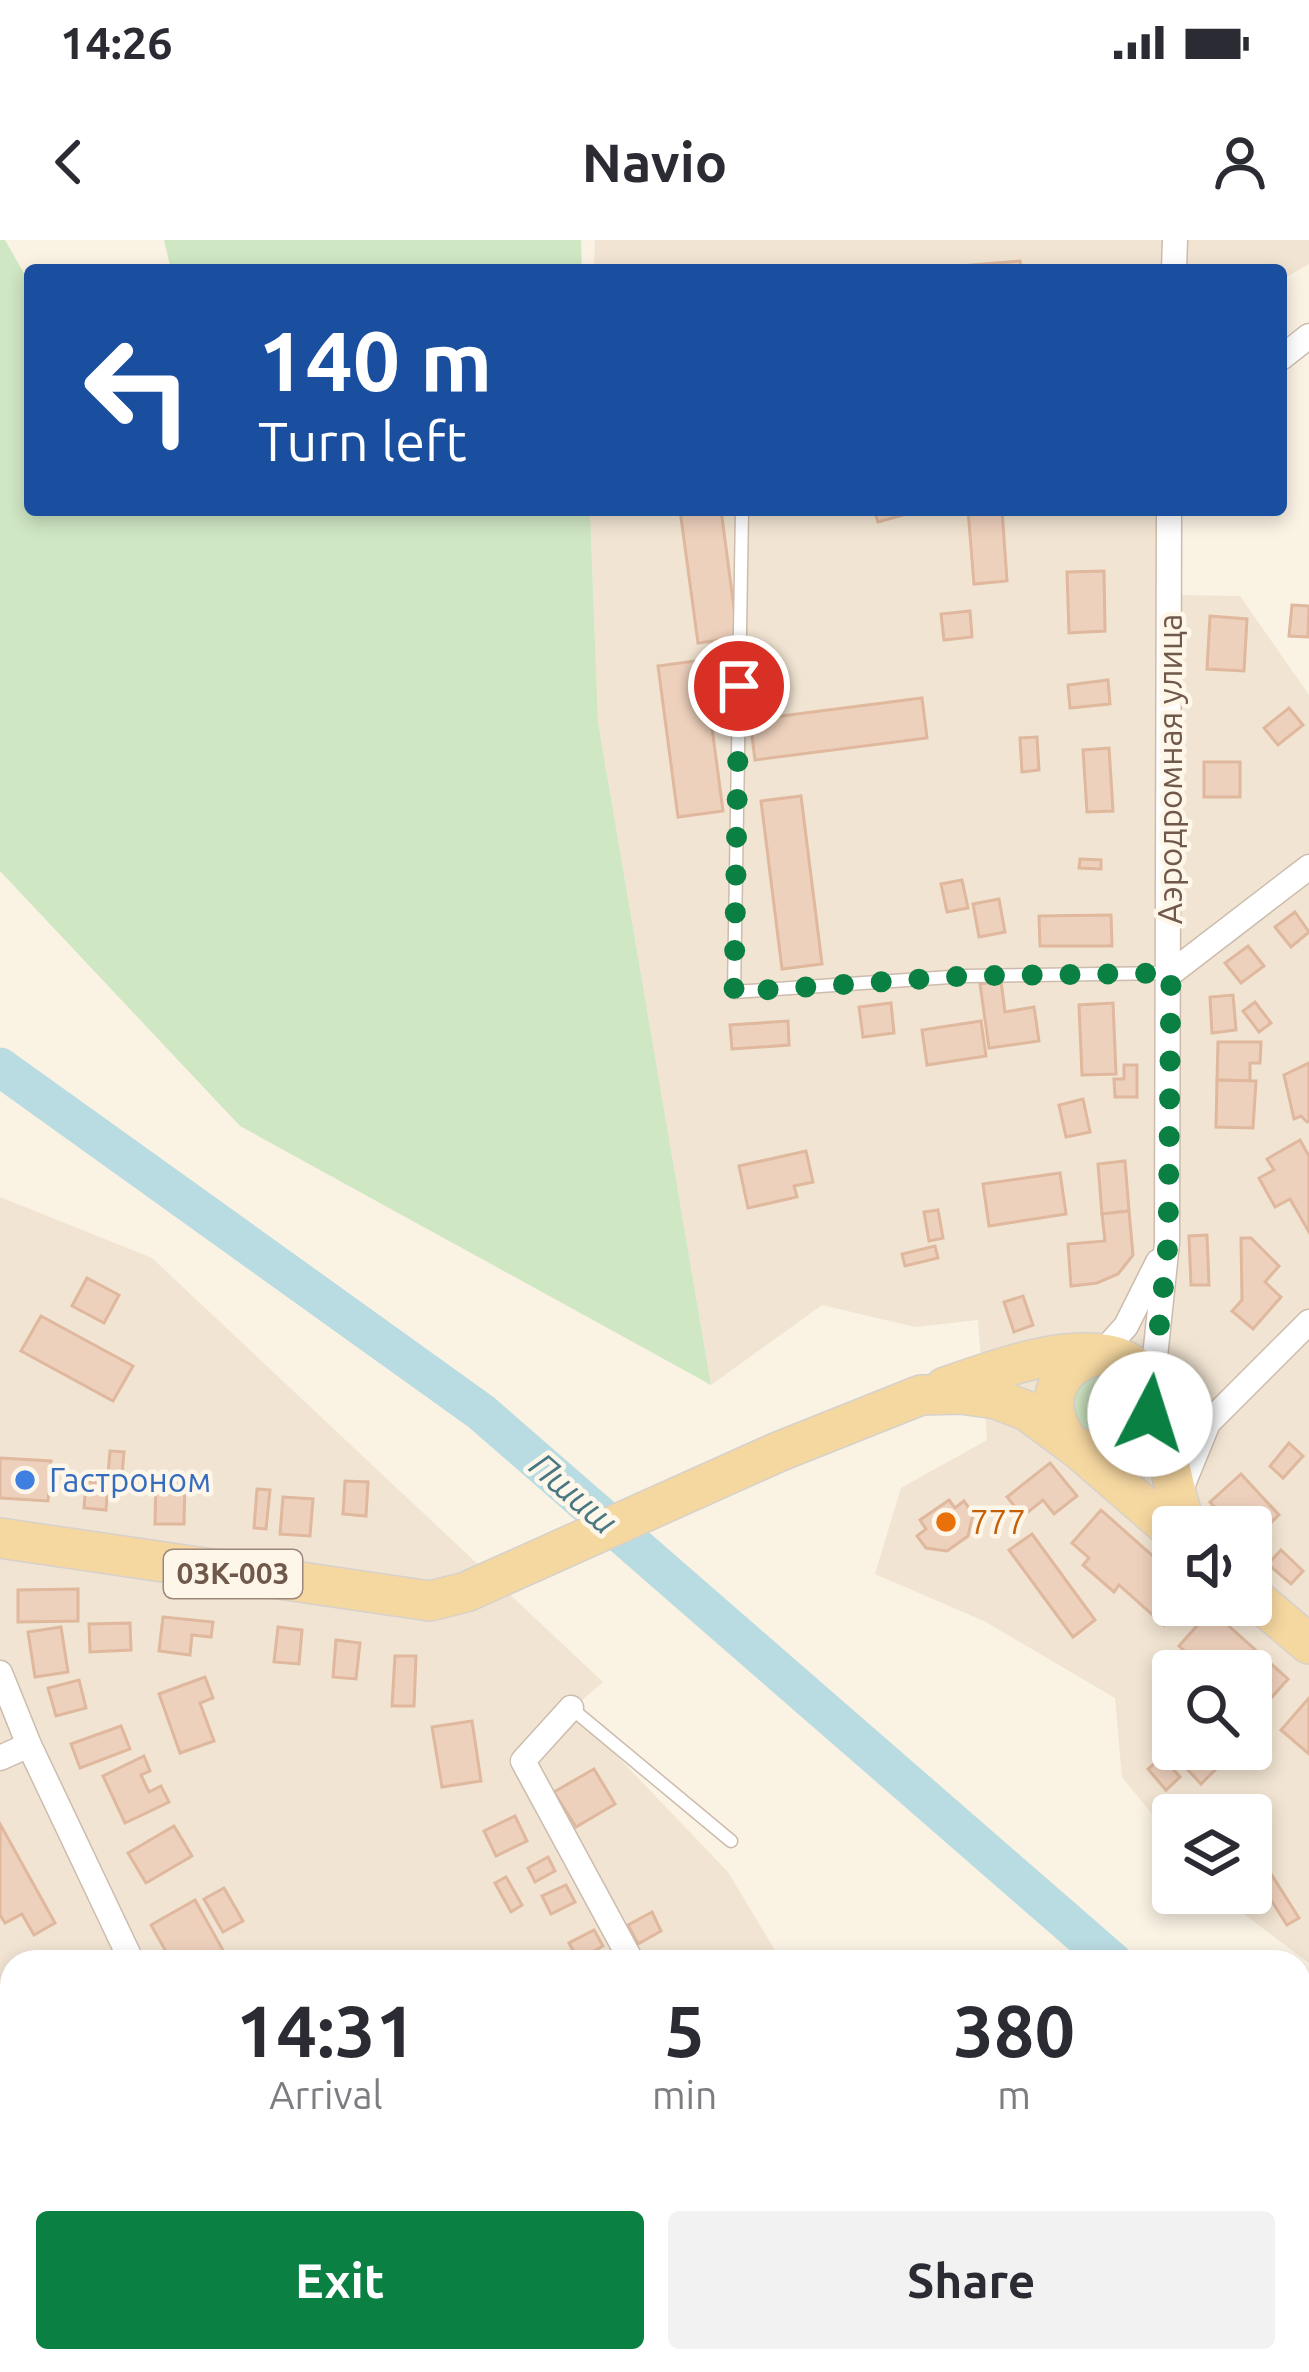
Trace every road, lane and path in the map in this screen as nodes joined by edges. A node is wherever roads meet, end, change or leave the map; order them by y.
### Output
1 (742, 516) edge
2 (1169, 516) edge
3 (1309, 867) edge
4 (1171, 973) junction
5 (1168, 1244) junction
6 (1309, 1322) edge
7 (1100, 1355) junction
8 (921, 1395) junction
9 (1151, 1398) junction
10 (1071, 1443) junction
11 (1159, 1506) edge
12 (1175, 1506) edge
13 (1182, 1506) edge
14 (0, 1538) edge
15 (1272, 1612) edge
16 (1309, 1643) edge
17 (0, 1673) edge
18 (571, 1708) joint
19 (29, 1745) junction
20 (0, 1757) edge
21 (731, 1841) dead end
22 (126, 1950) edge
23 (625, 1950) edge

1 - 4 lane
2 - 4 street, Аэродромная улица
3 - 4 street
4 - 5 street, Аэродромная улица
5 - 7 street, Аэродромная улица
5 - 9 street, Аэродромная улица
6 - 13 street
7 - 8 main road, 03К-003
7 - 9 main road
7 - 10 main road
8 - 10 main road, 03К-003
8 - 14 main road, 03К-003
9 - 10 main road
9 - 12 main road
10 - 11 main road, 03К-003
15 - 16 main road
17 - 19 street
18 - 21 lane
18 - 23 street
19 - 20 street
19 - 22 street

